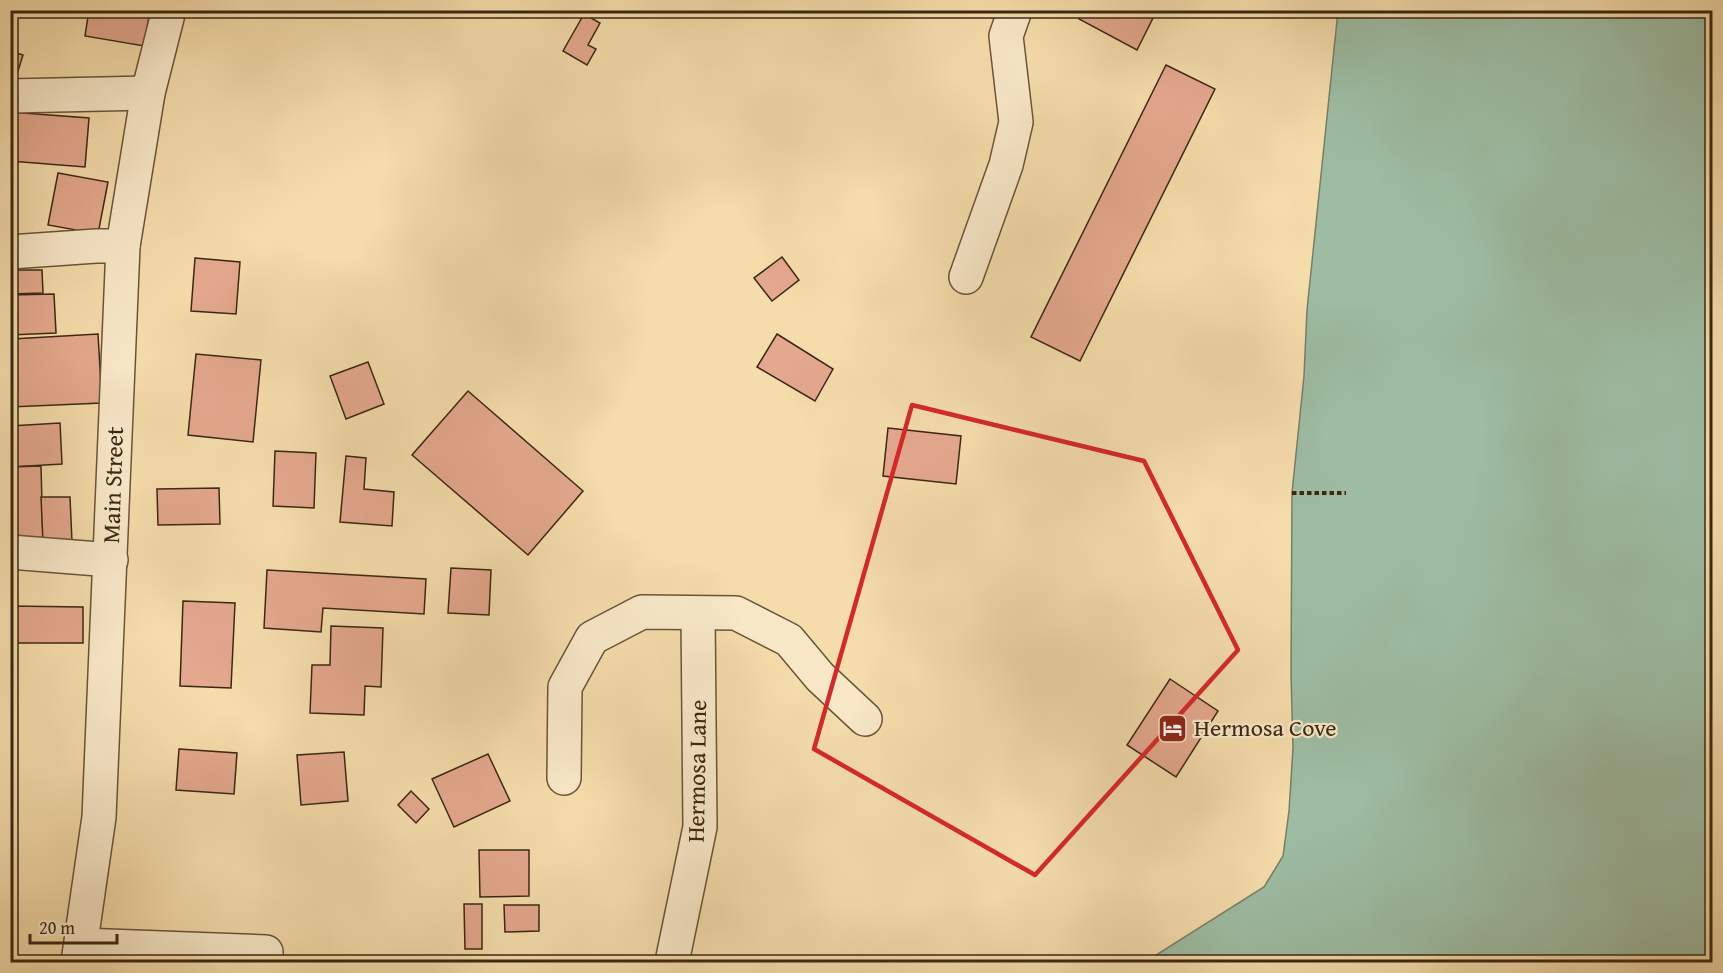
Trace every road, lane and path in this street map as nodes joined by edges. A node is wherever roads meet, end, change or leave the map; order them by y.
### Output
1 (169, 10) edge
2 (1015, 10) edge
3 (148, 93) junction
4 (10, 96) edge
5 (123, 246) junction
6 (10, 252) edge
7 (966, 277) dead end
8 (1292, 493) dead end
9 (1346, 493) dead end
10 (10, 552) edge
11 (111, 560) junction
12 (698, 614) junction
13 (865, 719) dead end
14 (564, 778) dead end
15 (80, 954) edge
16 (266, 963) edge
17 (672, 963) edge

1 - 3 street, Main Street
2 - 7 street
3 - 4 street
3 - 5 street, Main Street
5 - 6 street
5 - 11 street, Main Street
8 - 9 path
10 - 11 street
11 - 15 street, Main Street
12 - 13 street
12 - 14 street
12 - 17 street, Hermosa Lane
15 - 16 street

